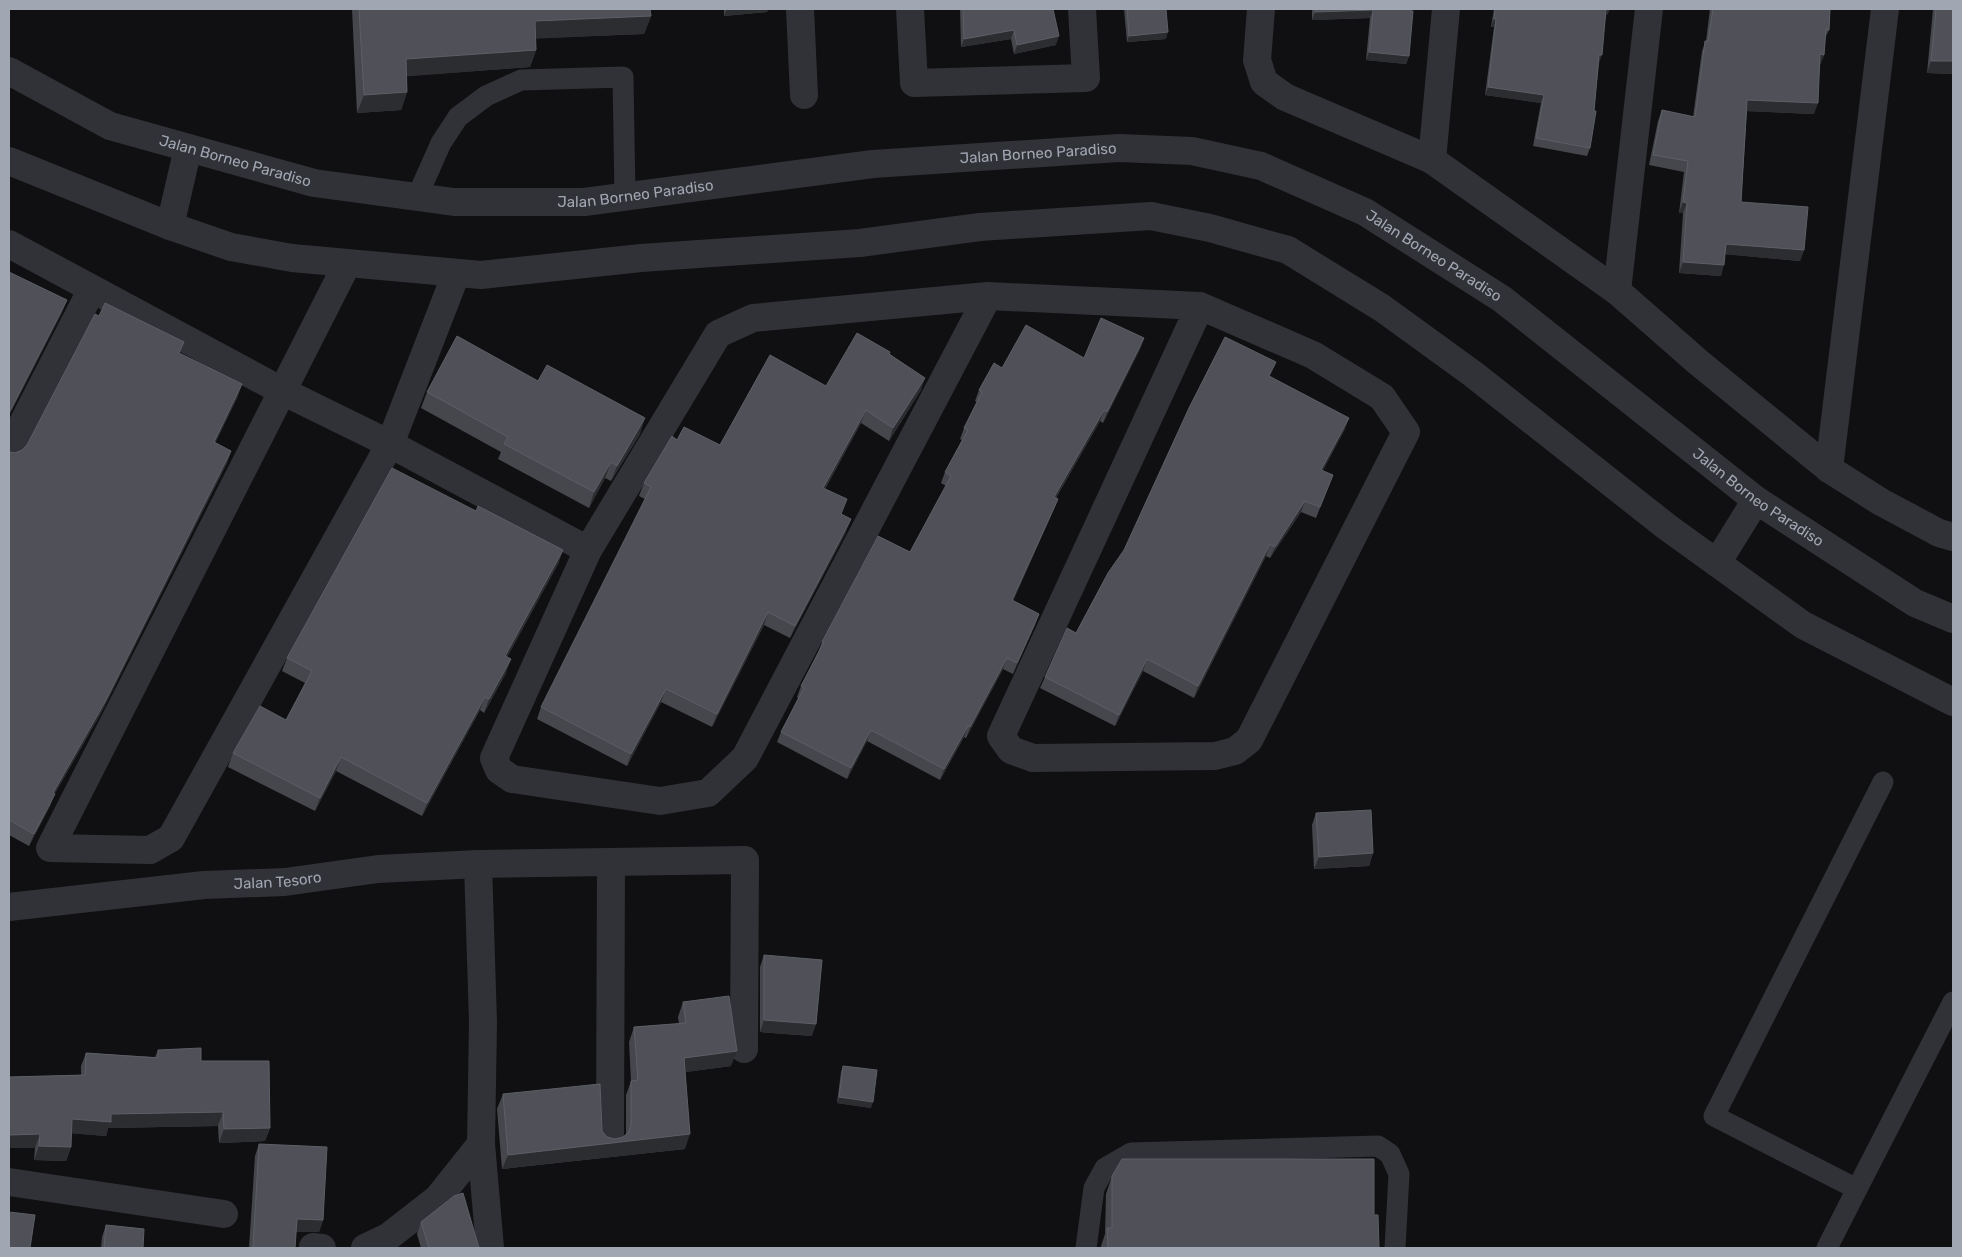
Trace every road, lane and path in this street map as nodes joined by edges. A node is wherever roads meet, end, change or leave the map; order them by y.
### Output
1 (800, 9) edge
2 (910, 9) edge
3 (1082, 9) edge
4 (1261, 9) edge
5 (1446, 9) edge
6 (1649, 9) edge
7 (1885, 9) edge
8 (9, 71) edge
9 (804, 95) dead end
10 (188, 148) junction
11 (1432, 160) junction
12 (9, 161) edge
13 (625, 196) junction
14 (417, 197) junction
15 (170, 226) junction
16 (9, 244) edge
17 (348, 264) junction
18 (456, 274) junction
19 (92, 289) junction
20 (1617, 291) junction
21 (988, 296) junction
22 (1200, 306) junction
23 (282, 392) junction
24 (390, 444) junction
25 (9, 450) edge
26 (1829, 469) junction
27 (1756, 500) junction
28 (1953, 537) edge
29 (588, 550) junction
30 (1717, 563) junction
31 (1953, 619) edge
32 (1953, 702) edge
33 (1883, 782) dead end
34 (611, 862) junction
35 (478, 864) junction
36 (9, 907) edge
37 (1953, 1002) edge
38 (744, 1048) dead end
39 (610, 1138) edge
40 (481, 1144) junction
41 (9, 1182) edge
42 (1857, 1189) junction
43 (224, 1214) dead end
44 (365, 1248) edge
45 (490, 1248) edge
46 (1086, 1248) edge
47 (1394, 1248) edge
48 (1827, 1248) edge

1 - 9 street
2 - 3 street
4 - 11 street
5 - 11 street
6 - 20 street
7 - 26 street
8 - 10 street, Jalan Borneo Paradiso
10 - 14 street, Jalan Borneo Paradiso
10 - 15 street
11 - 20 street
12 - 15 street
13 - 14 street, Jalan Borneo Paradiso
13 - 14 lane
13 - 27 street, Jalan Borneo Paradiso
15 - 17 street
16 - 19 street
17 - 18 street
17 - 23 street
18 - 24 street
18 - 30 street
19 - 23 street
19 - 25 street
20 - 26 street
21 - 22 street
21 - 29 street
21 - 29 street
22 - 22 street
23 - 24 street
23 - 24 street
24 - 29 street
26 - 28 street
27 - 30 street
27 - 31 street, Jalan Borneo Paradiso
30 - 32 street
33 - 42 lane
34 - 35 street, Jalan Tesoro
34 - 38 street, Jalan Tesoro
34 - 39 street
35 - 36 street, Jalan Tesoro
35 - 40 street
37 - 42 lane
40 - 44 street
40 - 45 street
41 - 43 street
42 - 48 lane
46 - 47 lane

